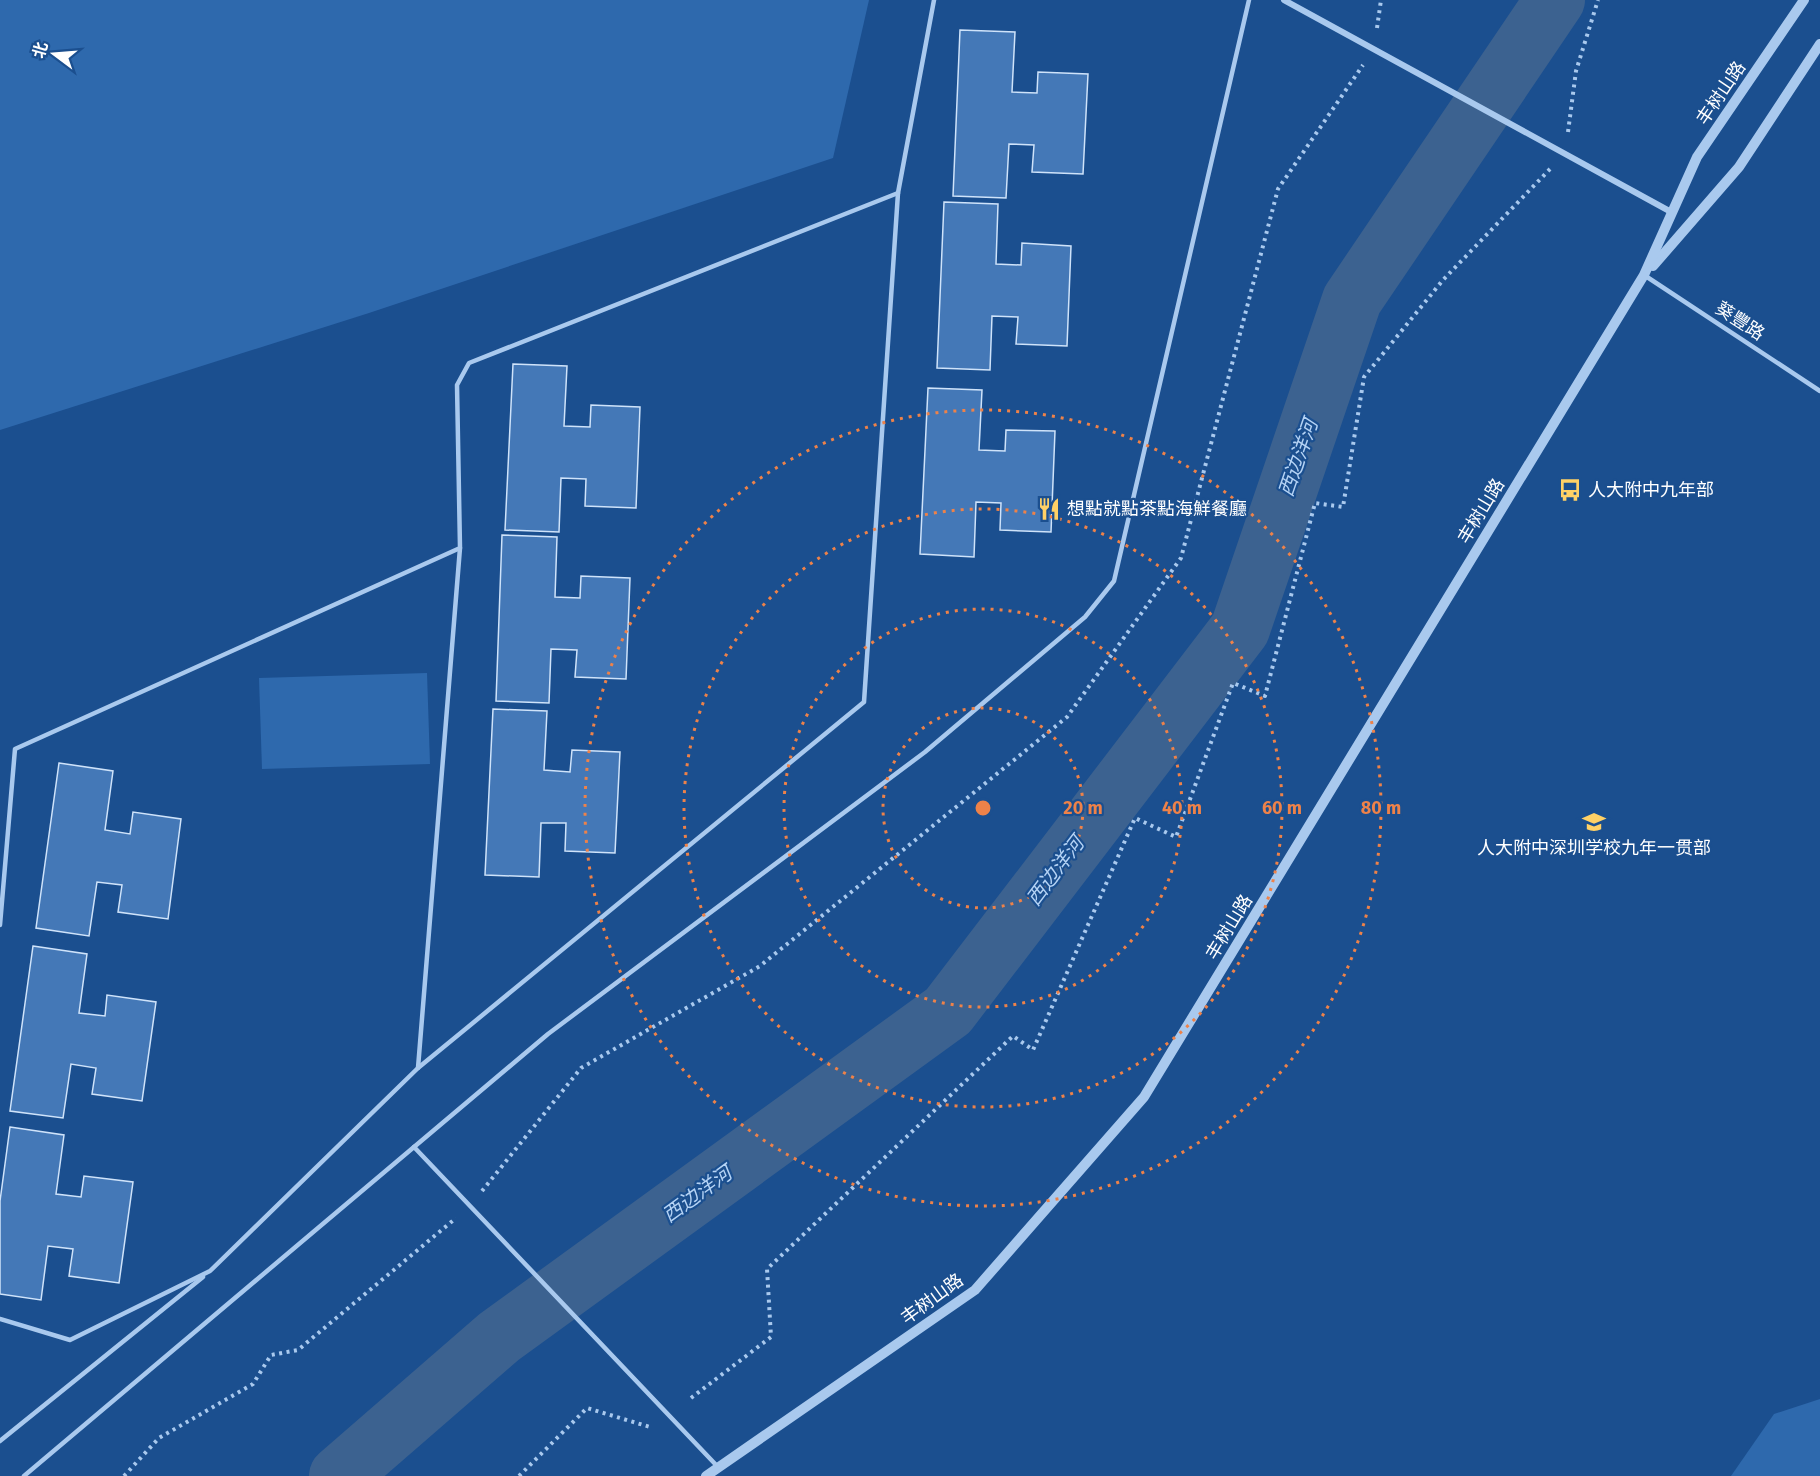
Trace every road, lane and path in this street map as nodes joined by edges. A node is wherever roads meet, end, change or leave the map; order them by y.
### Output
1 (934, 0) edge
2 (1249, 0) edge
3 (1284, 0) edge
4 (1381, 0) edge
5 (1598, 0) edge
6 (1804, 0) edge
7 (1820, 44) edge
8 (1373, 49) junction
9 (1565, 154) junction
10 (898, 193) junction
11 (1673, 213) junction
12 (1644, 275) junction
13 (1820, 391) edge
14 (460, 548) junction
15 (0, 925) edge
16 (418, 1068) junction
17 (414, 1147) junction
18 (470, 1207) junction
19 (210, 1271) junction
20 (0, 1319) edge
21 (691, 1398) dead end
22 (650, 1427) dead end
23 (0, 1441) edge
24 (719, 1467) junction
25 (24, 1476) edge
26 (124, 1476) edge
27 (519, 1476) edge
28 (706, 1476) edge

1 - 10 lane
2 - 17 lane
3 - 8 street
4 - 8 path
5 - 9 path
6 - 11 street, 丰树山路
7 - 12 street, 丰树山路
8 - 9 street
9 - 11 street
9 - 21 path
10 - 14 lane
10 - 16 lane
11 - 12 street, 丰树山路
12 - 13 lane, 葵豐路
12 - 24 street, 丰树山路
14 - 15 lane
14 - 16 lane
16 - 19 lane
17 - 18 lane
17 - 25 lane
18 - 24 lane
18 - 26 path
19 - 20 lane
19 - 23 lane
22 - 27 path
24 - 28 street, 丰树山路

